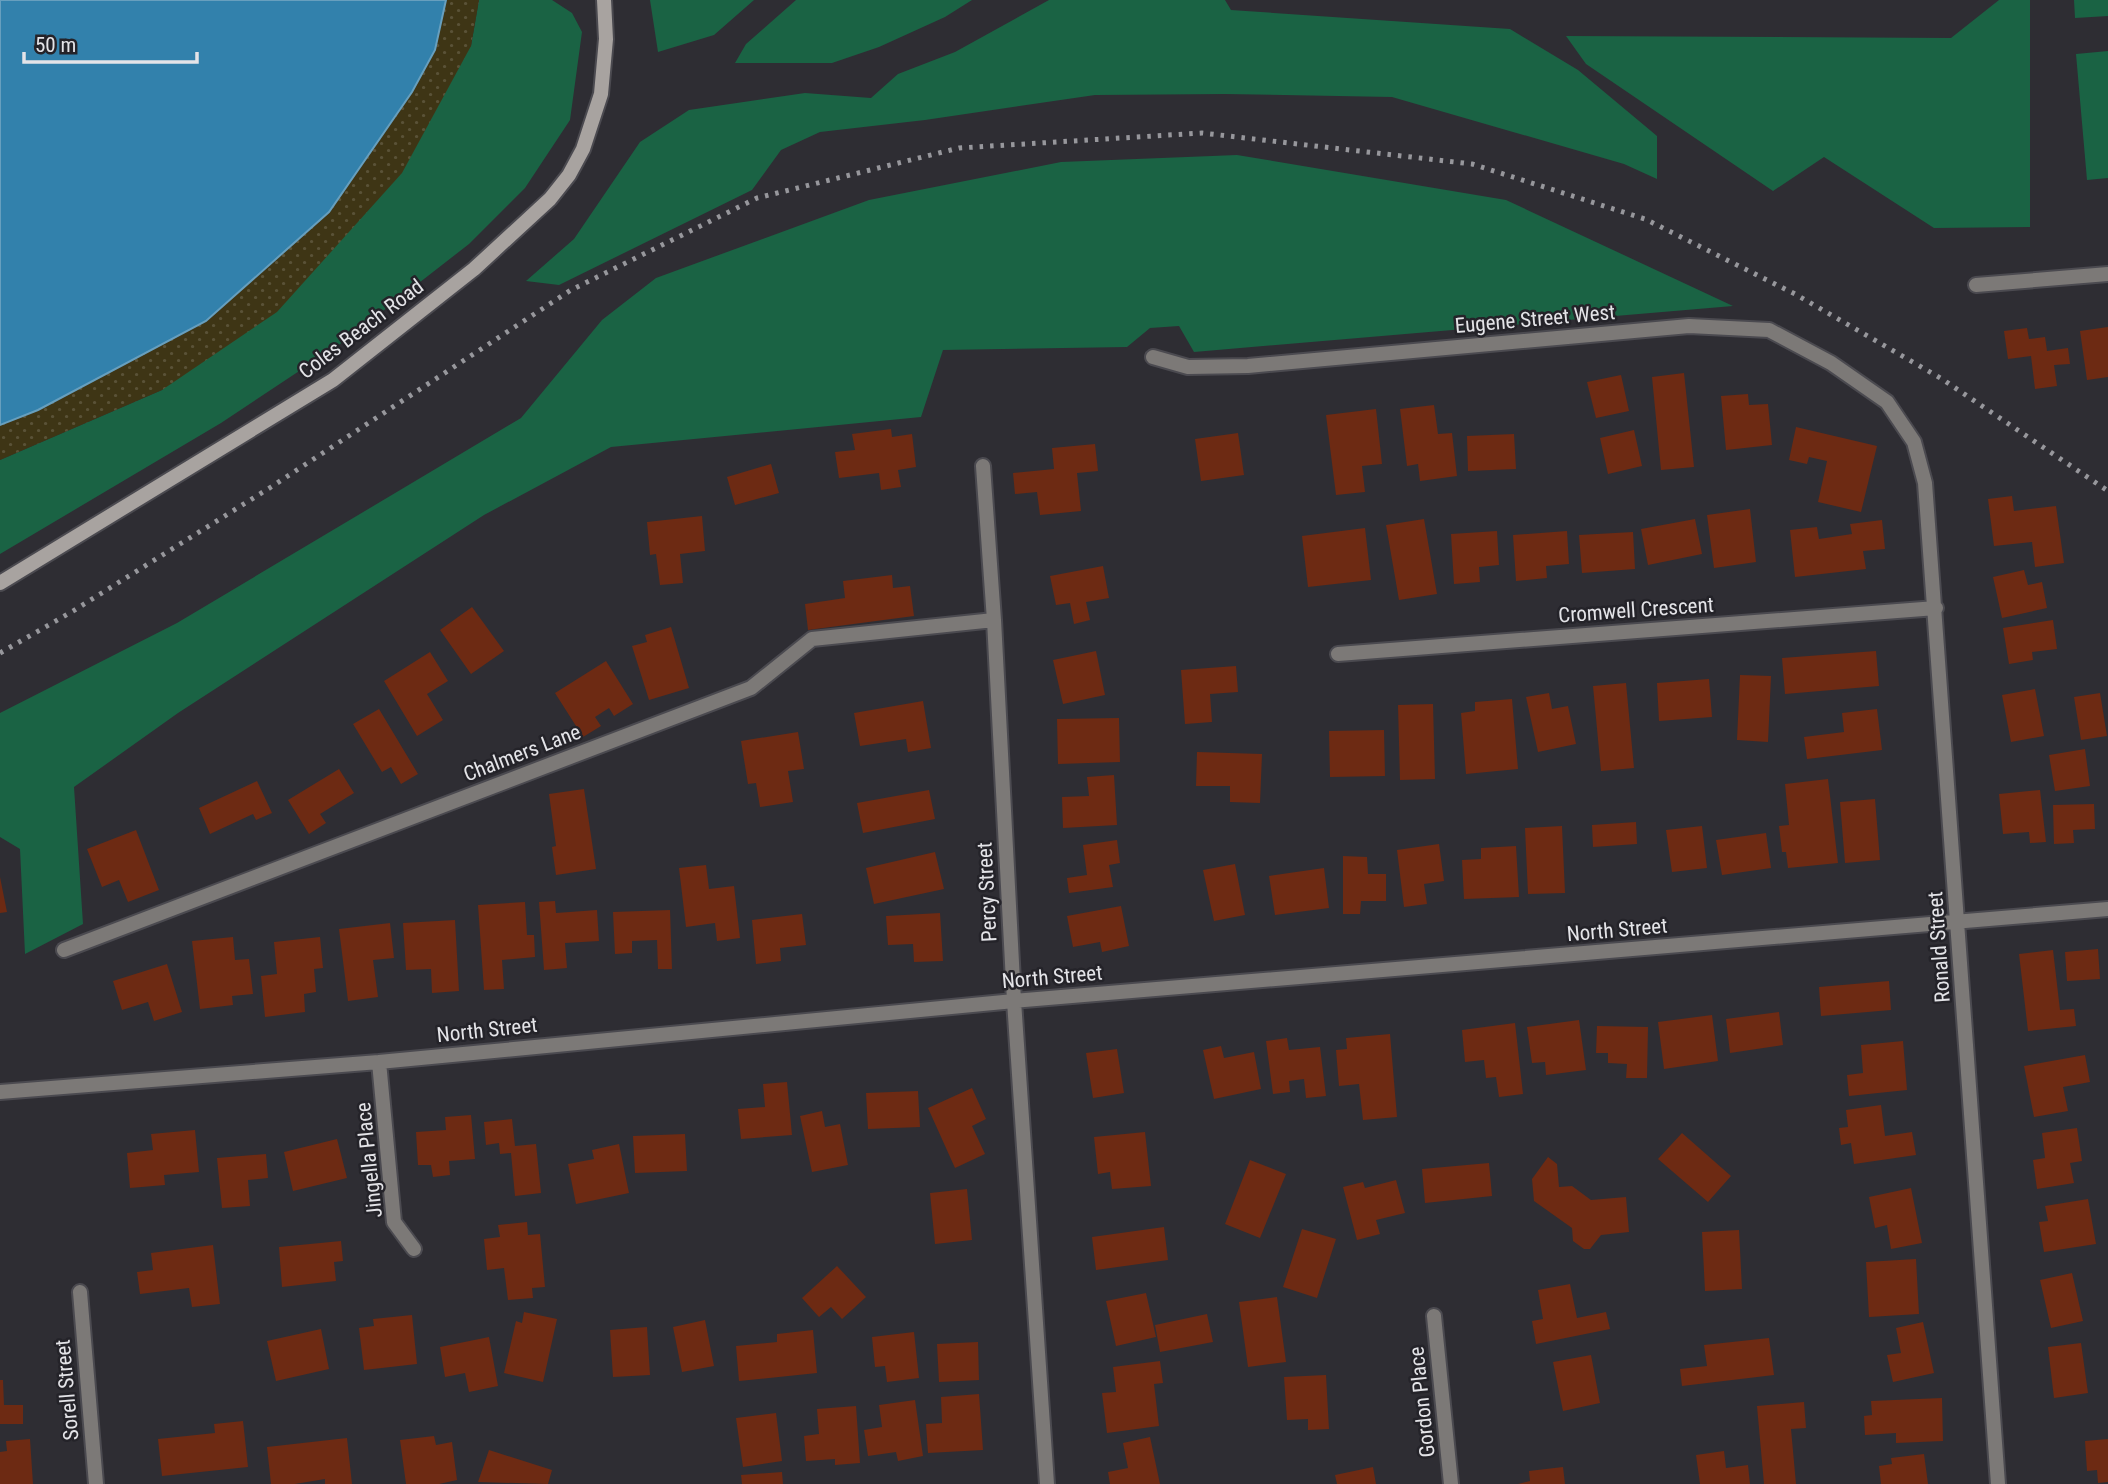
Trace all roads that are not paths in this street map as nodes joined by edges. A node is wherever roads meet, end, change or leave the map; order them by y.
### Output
1 (604, 0) edge
2 (2108, 275) edge
3 (1976, 285) dead end
4 (1153, 357) dead end
5 (1897, 414) joint
6 (983, 466) dead end
7 (0, 583) edge
8 (1936, 608) junction
9 (994, 620) junction
10 (1338, 654) dead end
11 (2108, 909) edge
12 (1958, 923) junction
13 (64, 950) dead end
14 (1014, 1001) junction
15 (379, 1062) junction
16 (0, 1092) edge
17 (414, 1249) dead end
18 (80, 1292) dead end
19 (1434, 1316) dead end
20 (96, 1484) edge
21 (1047, 1484) edge
22 (1451, 1484) edge
23 (1998, 1484) edge

1 - 7 street, Coles Beach Road
2 - 3 street
4 - 5 street, Eugene Street West
5 - 8 street, Ronald Street
6 - 9 street, Percy Street
8 - 10 street, Cromwell Crescent
8 - 12 street, Ronald Street
9 - 13 street, Chalmers Lane
9 - 14 street, Percy Street
11 - 12 street, North Street
12 - 14 street, North Street
12 - 23 street, Ronald Street
14 - 15 street, North Street
14 - 21 street, Percy Street
15 - 16 street, North Street
15 - 17 street, Jingella Place
18 - 20 street, Sorell Street
19 - 22 street, Gordon Place

